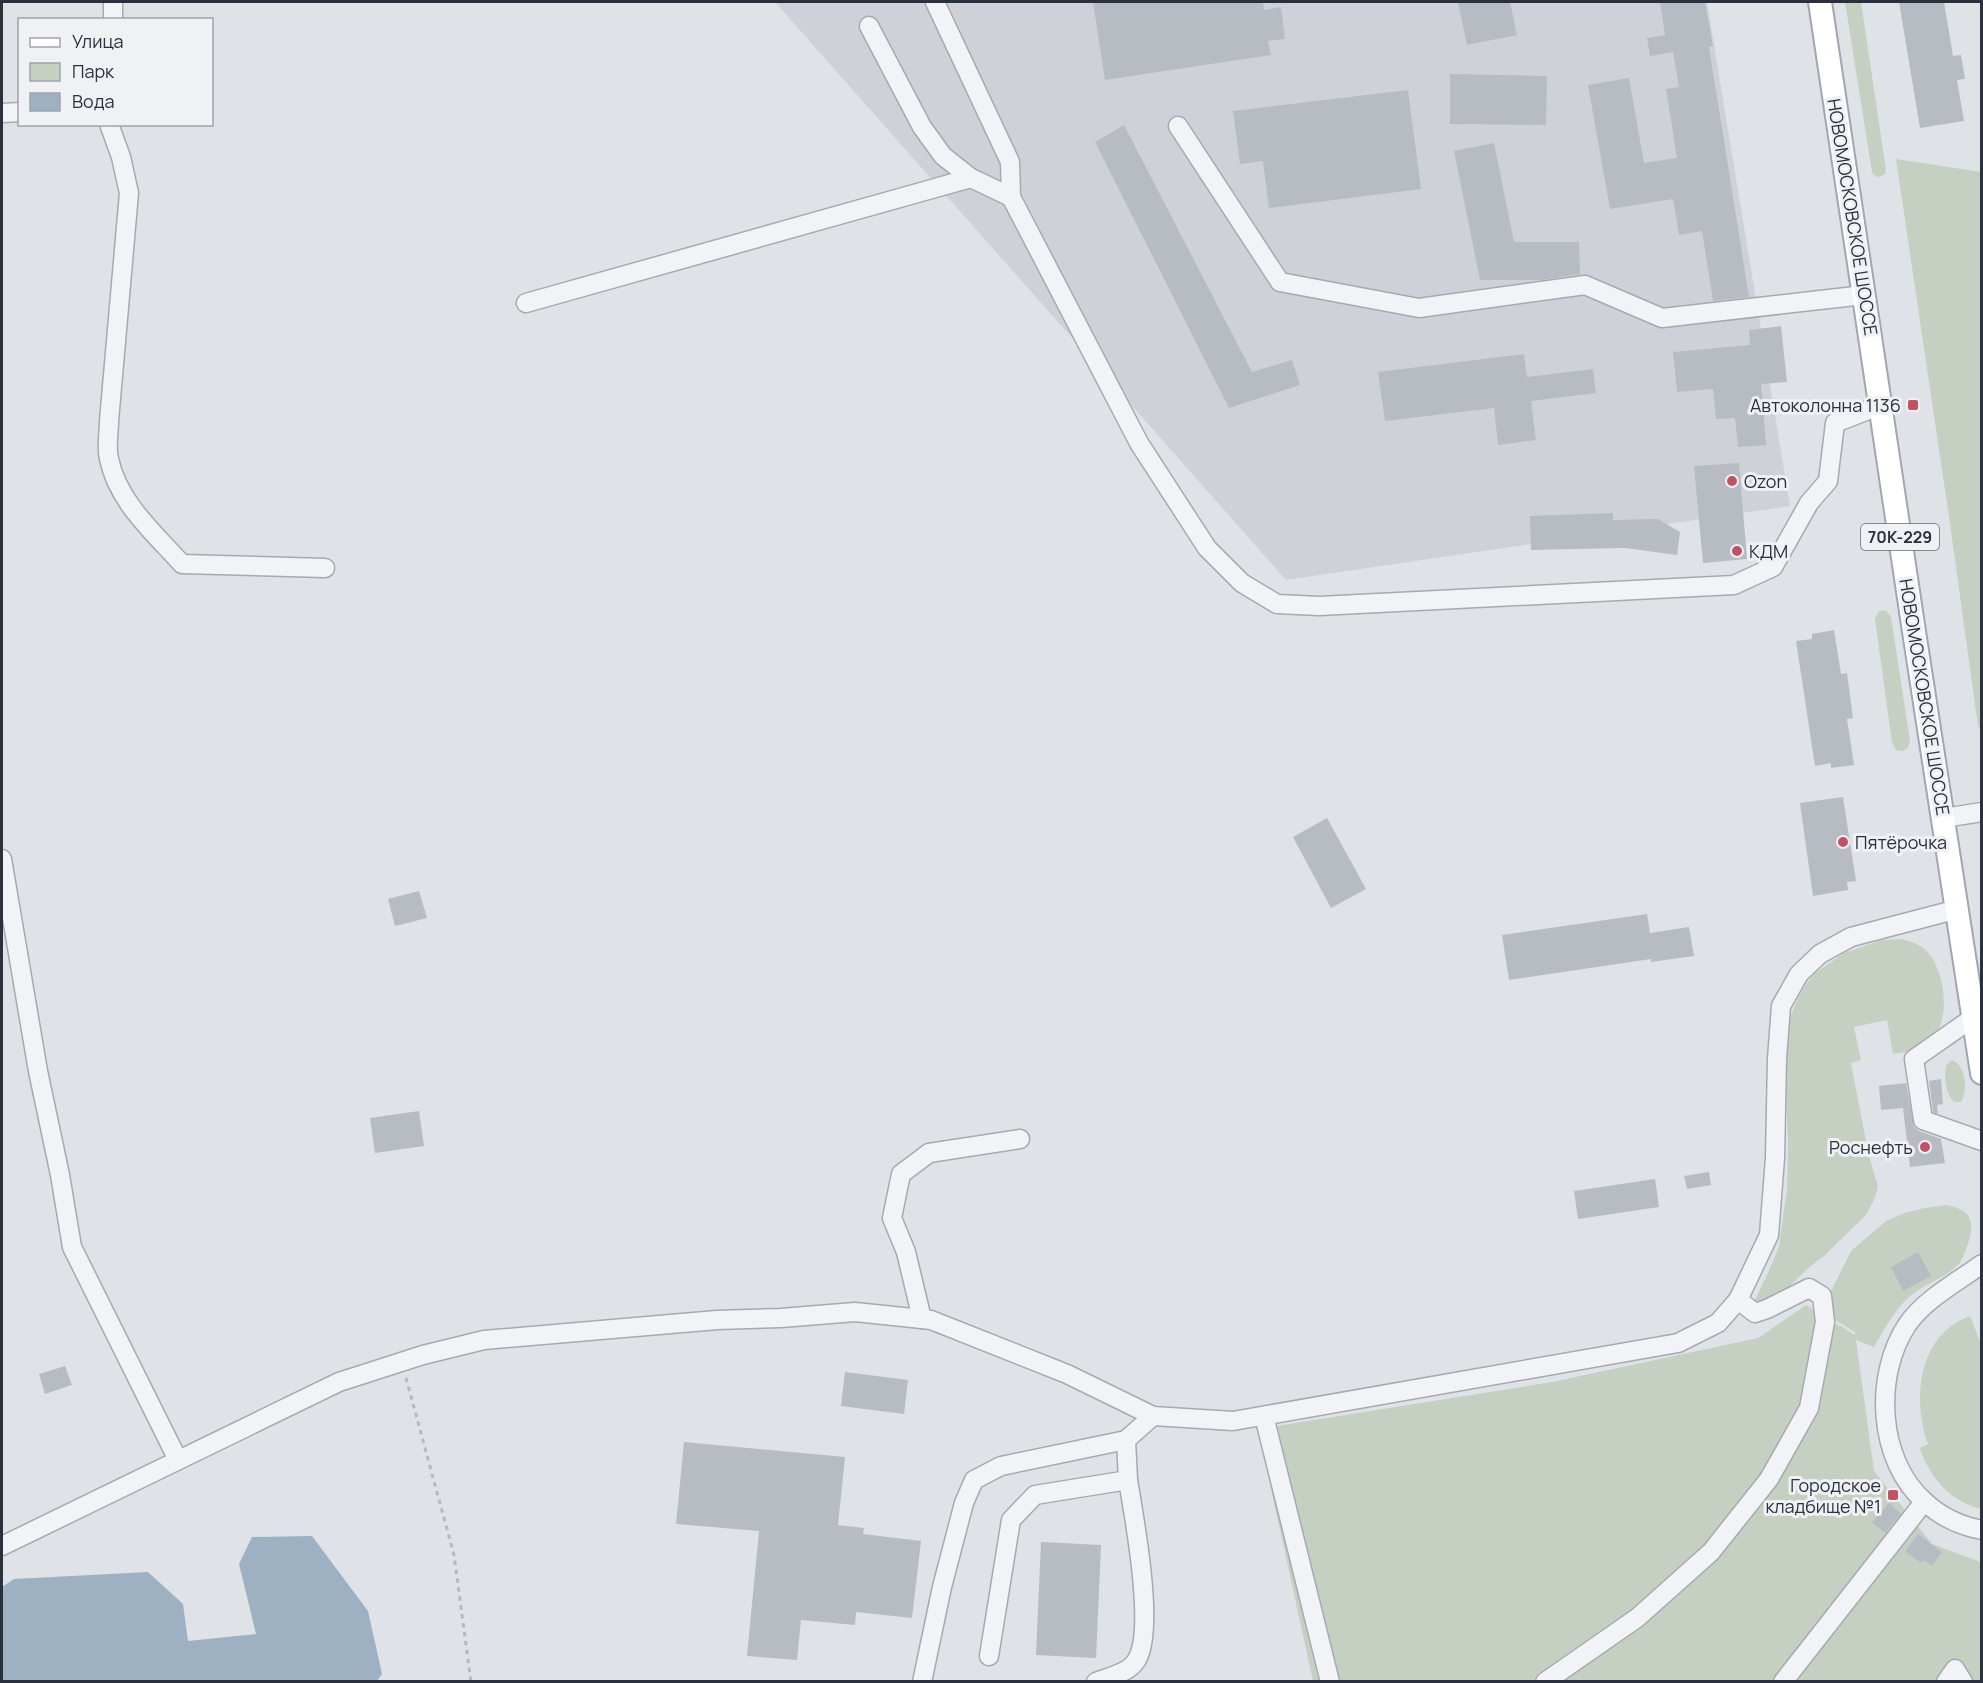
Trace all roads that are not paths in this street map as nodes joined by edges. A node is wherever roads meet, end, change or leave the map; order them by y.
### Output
1 (113, 2) edge
2 (935, 2) edge
3 (1820, 2) edge
4 (113, 18) edge
5 (869, 26) dead end
6 (18, 112) edge
7 (2, 113) edge
8 (110, 126) edge
9 (1178, 126) dead end
10 (971, 178) junction
11 (1011, 197) junction
12 (1864, 295) junction
13 (526, 303) dead end
14 (1881, 405) junction
15 (324, 568) dead end
16 (1982, 812) edge
17 (1944, 818) junction
18 (2, 859) edge
19 (1958, 909) junction
20 (1974, 1017) junction
21 (1982, 1073) edge
22 (1020, 1139) dead end
23 (1982, 1141) edge
24 (1982, 1264) edge
25 (1738, 1300) junction
26 (921, 1319) junction
27 (1153, 1416) junction
28 (1264, 1416) junction
29 (1126, 1440) junction
30 (178, 1460) junction
31 (1128, 1480) junction
32 (1924, 1502) junction
33 (1982, 1530) edge
34 (2, 1546) edge
35 (989, 1656) dead end
36 (922, 1682) edge
37 (1096, 1682) edge
38 (1330, 1682) edge
39 (1545, 1682) edge
40 (1783, 1682) edge
41 (1946, 1682) edge
42 (1963, 1682) edge

1 - 4 street
2 - 11 street
3 - 12 main road, НОВОМОСКОВСКОЕ ШОССЕ / 70К-229
5 - 10 street
6 - 7 street
8 - 15 street
9 - 12 street
10 - 11 street
10 - 13 street
11 - 14 street
12 - 14 main road, НОВОМОСКОВСКОЕ ШОССЕ / 70К-229
14 - 17 main road, НОВОМОСКОВСКОЕ ШОССЕ / 70К-229
16 - 17 street
17 - 19 main road, НОВОМОСКОВСКОЕ ШОССЕ / 70К-229
18 - 30 street
19 - 20 main road, НОВОМОСКОВСКОЕ ШОССЕ / 70К-229
19 - 25 street
20 - 21 main road, НОВОМОСКОВСКОЕ ШОССЕ / 70К-229
20 - 23 street
22 - 26 street
24 - 32 street
25 - 28 street
25 - 39 street
26 - 27 street
26 - 30 street
27 - 28 street
27 - 29 street
28 - 38 street
29 - 31 street
29 - 36 street
30 - 34 street
31 - 35 street
31 - 37 street
32 - 33 street
32 - 40 street
41 - 42 street

